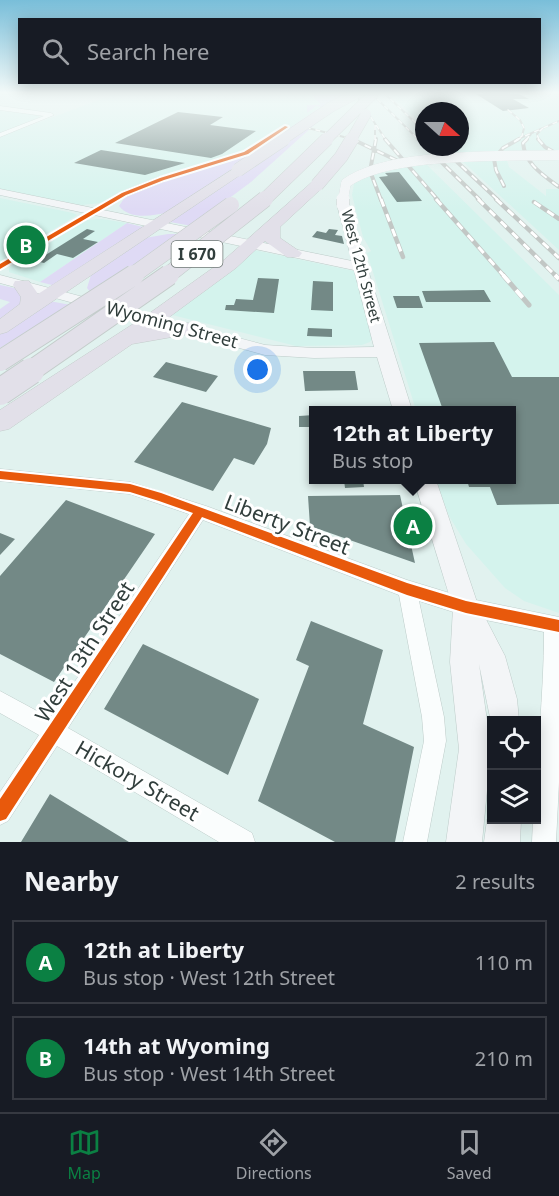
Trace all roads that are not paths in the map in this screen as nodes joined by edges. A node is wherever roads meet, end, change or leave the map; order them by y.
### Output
1 (279, 131) edge
2 (295, 131) edge
3 (317, 131) edge
4 (335, 131) edge
5 (355, 131) edge
6 (559, 155) edge
7 (0, 192) edge
8 (94, 211) junction
9 (179, 212) junction
10 (133, 219) junction
11 (159, 224) junction
12 (272, 228) junction
13 (186, 230) junction
14 (139, 237) junction
15 (225, 239) junction
16 (253, 245) junction
17 (356, 249) junction
18 (293, 253) junction
19 (316, 258) junction
20 (230, 264) junction
21 (0, 267) edge
22 (361, 267) junction
23 (90, 270) junction
24 (0, 279) edge
25 (22, 285) junction
26 (54, 293) junction
27 (80, 300) junction
28 (21, 314) junction
29 (132, 314) joint
30 (161, 314) junction
31 (0, 328) edge
32 (188, 329) junction
33 (120, 342) junction
34 (384, 352) junction
35 (0, 361) edge
36 (0, 392) edge
37 (400, 406) edge
38 (2, 421) edge
39 (0, 475) edge
40 (425, 484) edge
41 (200, 511) junction
42 (407, 590) junction
43 (466, 606) junction
44 (556, 625) edge
45 (0, 701) edge
46 (504, 716) edge
47 (54, 732) junction
48 (0, 813) edge
49 (504, 824) edge
50 (243, 842) edge
51 (416, 842) edge
52 (464, 842) edge
53 (502, 842) edge
54 (544, 842) edge

1 - 8 street
2 - 9 highway, bridge
3 - 35 highway, I 670, bridge
4 - 36 highway, I 670, bridge
5 - 12 highway, bridge
6 - 17 main road, West 12th Street, bridge
7 - 8 main road
8 - 10 main road
8 - 21 street
9 - 10 highway
9 - 11 highway
10 - 11 main road
11 - 13 main road
11 - 14 highway
12 - 16 highway
12 - 18 highway
13 - 14 highway
13 - 15 main road
14 - 23 highway
15 - 16 main road
15 - 20 highway
16 - 18 main road
16 - 20 highway
17 - 19 main road
17 - 22 main road, West 12th Street
18 - 19 main road
19 - 22 main road
20 - 30 highway
22 - 34 main road, West 12th Street
23 - 26 highway
23 - 27 highway
24 - 25 main road, Wyoming Street
25 - 26 main road, Wyoming Street
25 - 28 highway
26 - 27 main road, Wyoming Street
26 - 28 highway
27 - 29 main road, Wyoming Street
28 - 31 highway
29 - 30 highway
30 - 32 main road, Wyoming Street
30 - 33 highway
32 - 33 highway
32 - 34 main road, Wyoming Street
33 - 38 highway
34 - 37 main road, West 12th Street
39 - 41 street, Liberty Street
40 - 43 main road
41 - 42 street, Liberty Street
41 - 47 street, West 13th Street
42 - 43 street, Liberty Street
42 - 51 street
43 - 44 street, Liberty Street
43 - 46 main road
43 - 52 main road
44 - 54 street
45 - 47 street, Hickory Street
47 - 48 street, West 13th Street
47 - 50 street, Hickory Street
49 - 53 main road

